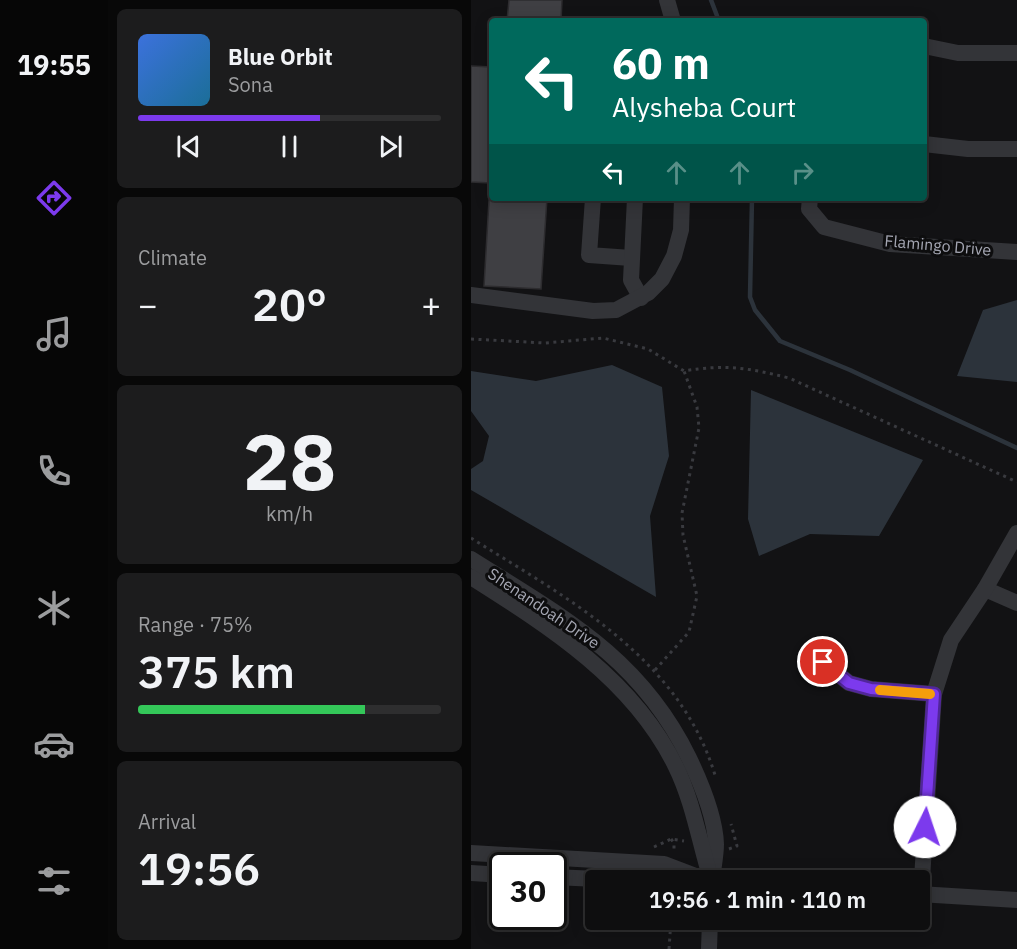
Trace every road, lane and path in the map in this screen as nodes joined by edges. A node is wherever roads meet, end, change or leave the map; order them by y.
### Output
1 (667, 0) edge
2 (672, 18) edge
3 (927, 47) edge
4 (1017, 53) edge
5 (927, 144) edge
6 (1017, 149) edge
7 (593, 201) edge
8 (635, 201) edge
9 (682, 201) edge
10 (810, 201) edge
11 (1017, 252) edge
12 (631, 258) junction
13 (471, 295) edge
14 (641, 297) junction
15 (471, 339) edge
16 (684, 371) junction
17 (1017, 482) edge
18 (1017, 533) edge
19 (471, 538) edge
20 (471, 559) edge
21 (471, 577) edge
22 (985, 589) junction
23 (1017, 603) edge
24 (823, 662) dead end
25 (655, 670) junction
26 (934, 694) junction
27 (716, 778) dead end
28 (730, 824) dead end
29 (708, 845) junction
30 (648, 847) dead end
31 (471, 852) edge
32 (680, 870) edge
33 (711, 870) edge
34 (922, 870) edge
35 (471, 873) edge
36 (489, 874) edge
37 (567, 878) edge
38 (585, 878) edge
39 (930, 895) edge
40 (1017, 900) edge
41 (670, 930) edge
42 (710, 930) edge
43 (669, 949) edge
44 (709, 949) edge

1 - 2 street
3 - 4 street
5 - 6 street
7 - 12 street
8 - 12 street
9 - 14 street
10 - 11 street, Flamingo Drive
12 - 14 street
13 - 14 street
15 - 16 path
16 - 17 path
16 - 25 path
18 - 22 street
19 - 25 path
20 - 29 street, Shenandoah Drive
21 - 29 street, Shenandoah Drive
22 - 23 street
22 - 26 street
24 - 26 street
25 - 27 path
26 - 34 street
28 - 29 path
29 - 30 path
29 - 33 street, Shenandoah Drive
31 - 32 street
35 - 36 street
37 - 38 street
39 - 40 street
41 - 43 path
42 - 44 street

